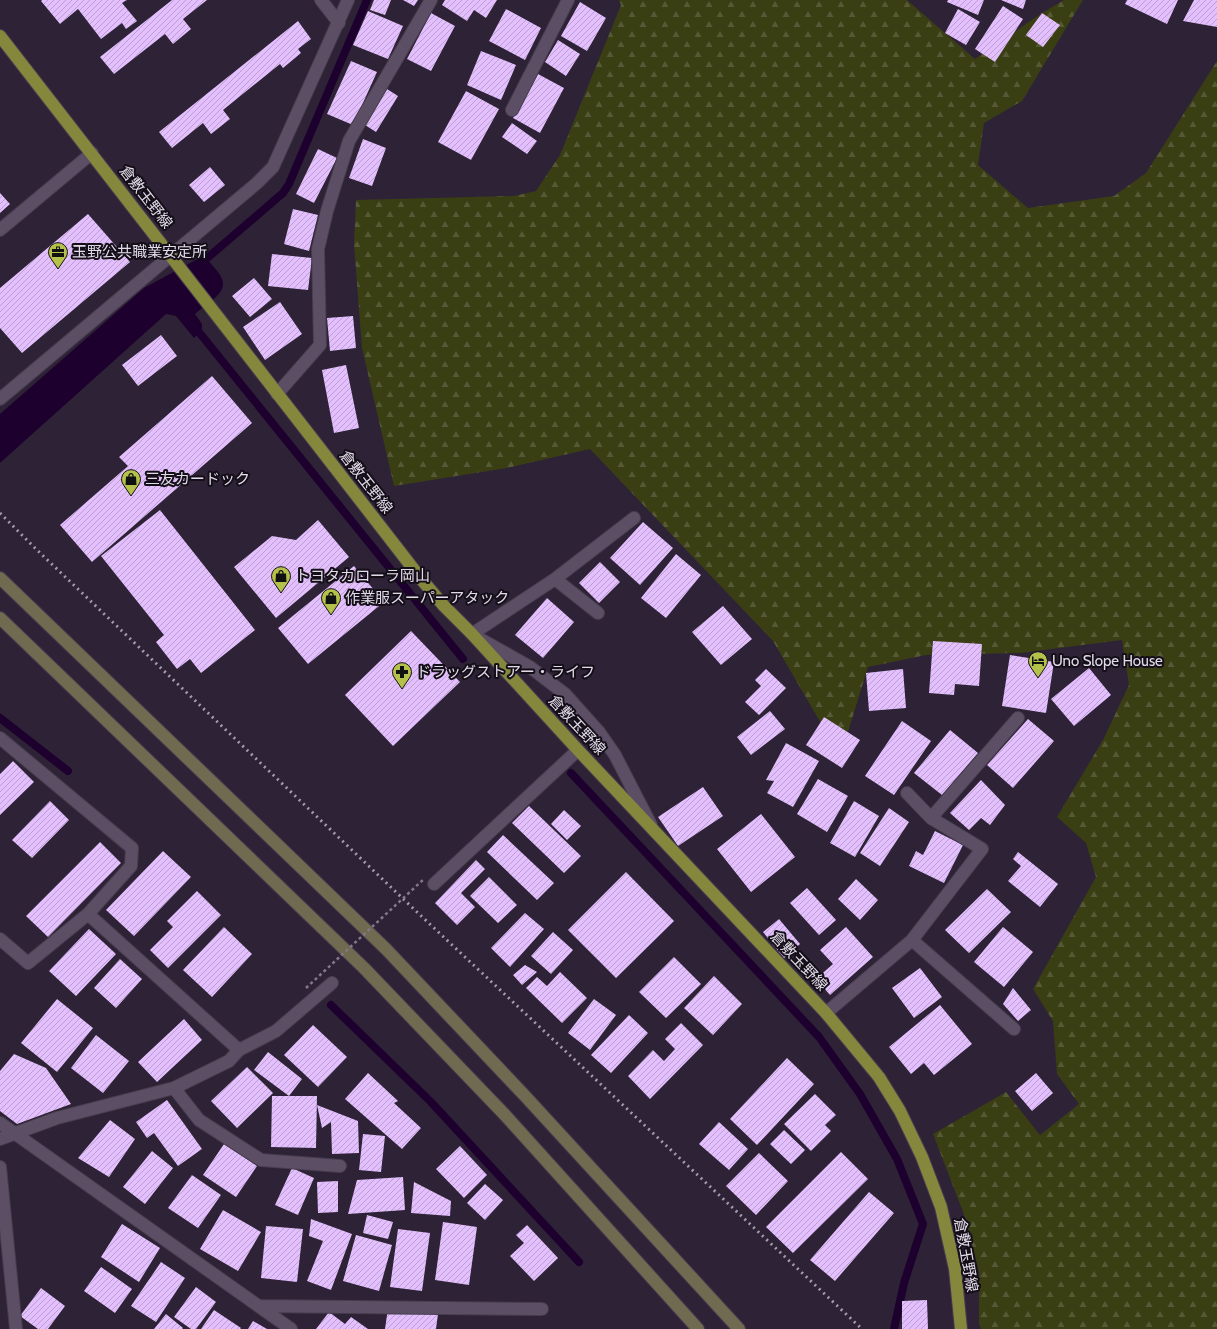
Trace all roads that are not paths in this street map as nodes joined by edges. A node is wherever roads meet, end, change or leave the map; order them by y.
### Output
1 (321, 0) edge
2 (348, 0) edge
3 (431, 0) edge
4 (568, 0) edge
5 (339, 23) junction
6 (0, 36) edge
7 (512, 110) dead end
8 (92, 153) junction
9 (0, 230) edge
10 (170, 255) junction
11 (277, 394) junction
12 (0, 399) edge
13 (634, 518) dead end
14 (0, 578) edge
15 (555, 579) junction
16 (598, 613) dead end
17 (0, 618) edge
18 (472, 634) junction
19 (1018, 718) dead end
20 (0, 738) edge
21 (578, 750) junction
22 (907, 793) dead end
23 (931, 818) junction
24 (656, 833) junction
25 (429, 882) road end
26 (88, 914) junction
27 (0, 939) edge
28 (912, 940) junction
29 (332, 983) dead end
30 (826, 1012) junction
31 (1014, 1029) dead end
32 (239, 1050) junction
33 (174, 1088) junction
34 (0, 1123) edge
35 (14, 1133) junction
36 (0, 1139) edge
37 (340, 1166) dead end
38 (0, 1167) edge
39 (260, 1306) junction
40 (542, 1309) dead end
41 (16, 1329) edge
42 (291, 1329) edge
43 (698, 1329) edge
44 (739, 1329) edge
45 (961, 1329) edge

1 - 5 street
2 - 5 street
3 - 11 street
4 - 7 street
5 - 10 street
6 - 8 main road, 倉敷玉野線
8 - 9 street
8 - 10 main road, 倉敷玉野線
10 - 11 main road, 倉敷玉野線
10 - 12 street
11 - 18 main road, 倉敷玉野線
13 - 15 street
14 - 44 street
15 - 16 street
15 - 18 street
17 - 43 street
18 - 21 main road, 倉敷玉野線
18 - 24 street
19 - 23 street
20 - 26 street
21 - 24 main road, 倉敷玉野線
21 - 25 street
22 - 23 street
23 - 28 street
24 - 30 main road, 倉敷玉野線
26 - 27 street
26 - 32 street
28 - 30 street
28 - 31 street
29 - 32 street
30 - 45 main road, 倉敷玉野線
32 - 33 street
33 - 35 street
33 - 37 street
34 - 35 street
35 - 36 street
35 - 39 street
38 - 41 street
39 - 40 street
39 - 42 street

